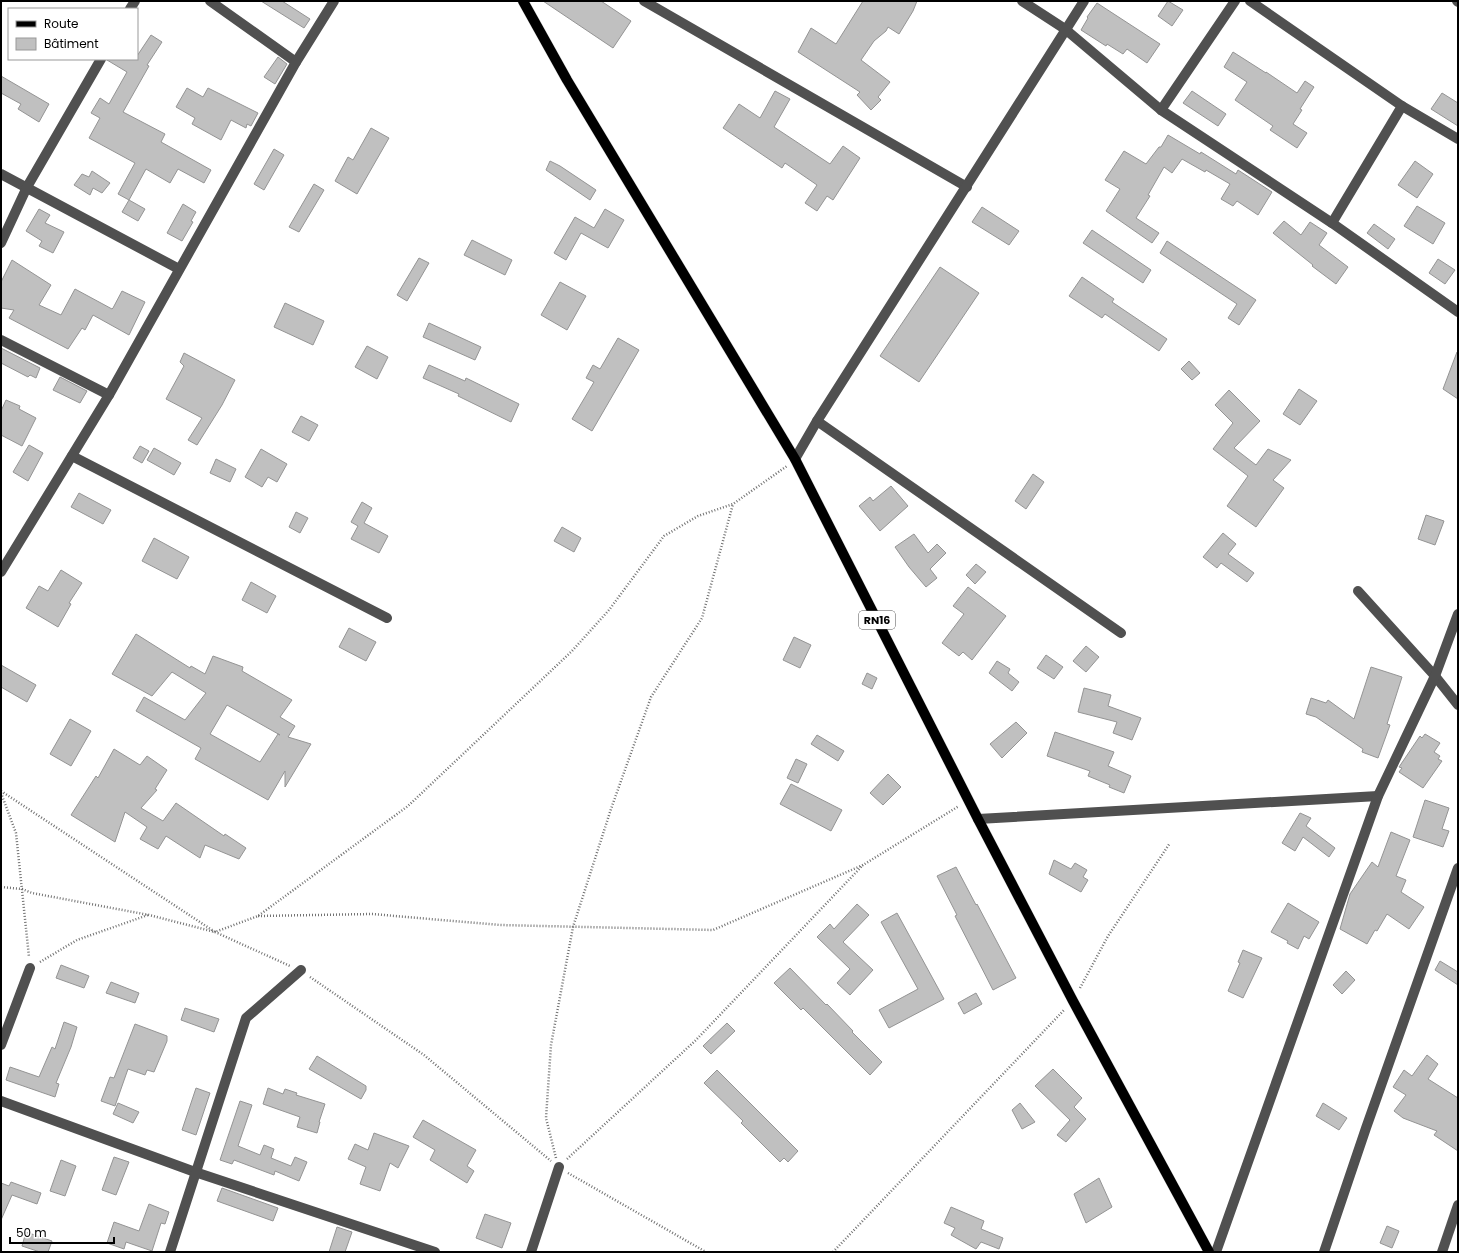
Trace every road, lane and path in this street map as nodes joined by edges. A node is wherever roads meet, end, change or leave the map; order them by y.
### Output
1 (210, 1) edge
2 (334, 1) edge
3 (523, 1) edge
4 (644, 1) edge
5 (1022, 1) edge
6 (1084, 1) edge
7 (1235, 1) edge
8 (1250, 1) edge
9 (1065, 29) junction
10 (100, 60) edge
11 (296, 62) junction
12 (1402, 106) junction
13 (1161, 110) junction
14 (1458, 139) edge
15 (1, 174) edge
16 (27, 187) junction
17 (967, 187) junction
18 (1332, 223) junction
19 (1, 243) edge
20 (179, 269) junction
21 (1458, 312) edge
22 (1, 340) edge
23 (109, 395) junction
24 (817, 421) junction
25 (72, 456) junction
26 (795, 459) junction
27 (733, 504) junction
28 (3, 565) edge
29 (1358, 591) dead end
30 (1458, 614) edge
31 (387, 618) dead end
32 (1121, 633) dead end
33 (1435, 676) junction
34 (1458, 705) edge
35 (1, 792) edge
36 (1378, 796) junction
37 (969, 800) junction
38 (978, 818) junction
39 (1170, 843) dead end
40 (863, 865) junction
41 (1458, 868) edge
42 (1, 887) edge
43 (22, 890) junction
44 (149, 915) junction
45 (258, 916) junction
46 (573, 927) junction
47 (215, 932) junction
48 (30, 968) junction
49 (301, 970) junction
50 (1073, 1001) junction
51 (1, 1045) edge
52 (1, 1101) edge
53 (559, 1167) junction
54 (196, 1172) junction
55 (1458, 1205) edge
56 (170, 1252) edge
57 (435, 1252) edge
58 (531, 1252) edge
59 (706, 1252) edge
60 (833, 1252) edge
61 (1209, 1252) edge
62 (1216, 1252) edge
63 (1324, 1252) edge
64 (1442, 1252) edge

1 - 11 street
2 - 11 street
3 - 26 main road, RN16
4 - 17 street
5 - 9 street
6 - 9 street
7 - 13 street
8 - 12 street
9 - 13 street
9 - 17 street
10 - 16 street
11 - 20 street
12 - 14 street
12 - 18 street
13 - 18 street
15 - 16 street
16 - 19 street
16 - 20 street
17 - 24 street
18 - 21 street
20 - 23 street
22 - 23 street
23 - 25 street
24 - 26 street
24 - 32 street
25 - 28 street
25 - 31 street
26 - 27 path
26 - 37 main road, RN16
27 - 45 path
27 - 46 path
29 - 33 street
30 - 33 street
33 - 34 street
33 - 36 street
35 - 43 path
35 - 47 path
36 - 38 street
36 - 62 street
37 - 38 main road, RN16
37 - 40 path
38 - 50 main road, RN16
39 - 50 path
40 - 46 path
40 - 53 path
41 - 63 street
42 - 43 path
43 - 44 path
43 - 48 path
44 - 47 path
44 - 48 path
45 - 46 path
45 - 47 path
46 - 53 path
47 - 49 path
48 - 51 street
49 - 53 path
49 - 54 street
50 - 60 path
50 - 61 main road, RN16
52 - 54 street
53 - 58 street
53 - 59 path
54 - 56 street
54 - 57 street
55 - 64 street

